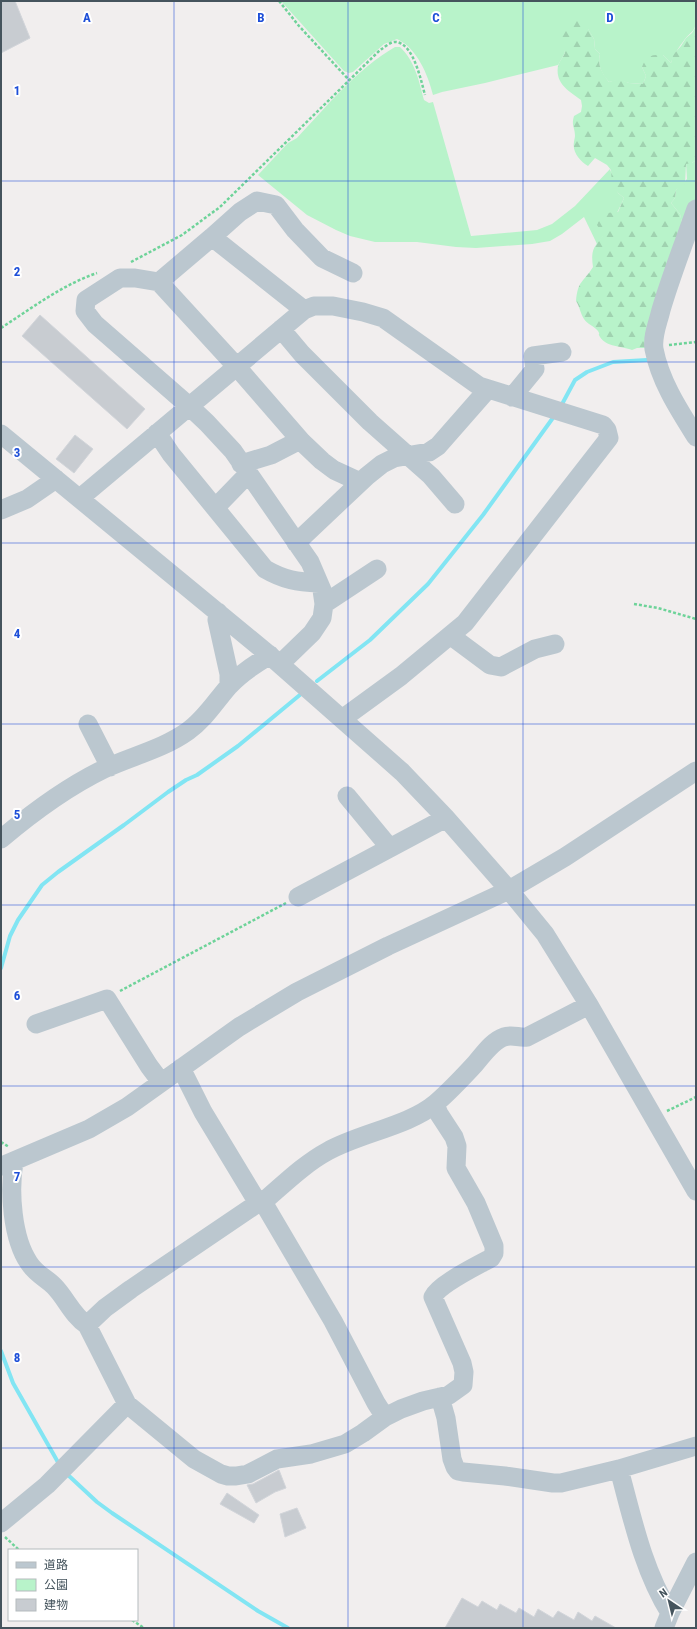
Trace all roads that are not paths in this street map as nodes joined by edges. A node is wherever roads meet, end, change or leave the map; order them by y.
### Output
1 (696, 209) edge
2 (212, 237) junction
3 (353, 273) dead end
4 (159, 282) junction
5 (304, 310) junction
6 (281, 329) junction
7 (562, 352) dead end
8 (236, 366) junction
9 (488, 389) junction
10 (512, 397) junction
11 (189, 406) junction
12 (156, 433) junction
13 (1, 434) edge
14 (696, 437) edge
15 (300, 440) junction
16 (408, 456) junction
17 (245, 469) junction
18 (56, 479) junction
19 (360, 482) junction
20 (80, 498) junction
21 (455, 504) dead end
22 (215, 508) junction
23 (1, 510) edge
24 (296, 543) junction
25 (377, 569) dead end
26 (319, 583) junction
27 (324, 604) junction
28 (218, 612) junction
29 (451, 636) junction
30 (556, 644) dead end
31 (275, 660) junction
32 (229, 686) junction
33 (342, 719) junction
34 (88, 724) dead end
35 (110, 767) junction
36 (696, 770) edge
37 (348, 796) dead end
38 (446, 818) junction
39 (1, 839) edge
40 (390, 848) junction
41 (509, 890) junction
42 (298, 897) road end
43 (589, 1004) junction
44 (36, 1024) dead end
45 (181, 1068) junction
46 (161, 1082) junction
47 (435, 1104) junction
48 (8, 1164) edge
49 (696, 1191) edge
50 (261, 1202) junction
51 (87, 1325) junction
52 (440, 1397) junction
53 (127, 1404) junction
54 (385, 1417) junction
55 (696, 1446) edge
56 (619, 1469) junction
57 (1, 1523) edge
58 (696, 1562) edge
59 (690, 1584) edge
60 (667, 1620) edge

1 - 14 street
2 - 3 street
2 - 4 street
2 - 5 street
4 - 8 street
4 - 11 street
5 - 6 street
5 - 9 street
6 - 8 street
6 - 16 street
7 - 10 street
8 - 11 street
8 - 15 street
9 - 10 street
9 - 16 street
10 - 29 street
11 - 12 street
11 - 17 street
12 - 20 street
12 - 22 street
13 - 18 street
15 - 17 street
15 - 19 street
16 - 19 street
16 - 21 street
17 - 22 street
17 - 24 street
18 - 20 street
18 - 23 street
19 - 24 street
20 - 28 street
22 - 26 street
24 - 26 street
25 - 27 street
26 - 27 street
27 - 31 street
28 - 31 street
28 - 32 street
29 - 30 street
29 - 33 street
31 - 32 street
31 - 33 street
32 - 35 street
33 - 38 street
34 - 35 street
35 - 39 street
36 - 41 street
37 - 40 street
38 - 40 street
38 - 41 street
40 - 42 street
41 - 43 street
41 - 45 street
43 - 47 street
43 - 49 street
44 - 46 street
45 - 46 street
45 - 50 street
46 - 48 street
47 - 50 street
47 - 52 street
48 - 51 street
50 - 51 street
50 - 54 street
51 - 53 street
52 - 54 street
52 - 56 street
53 - 54 street
53 - 57 street
55 - 56 street
56 - 60 street
58 - 59 street
59 - 60 street

